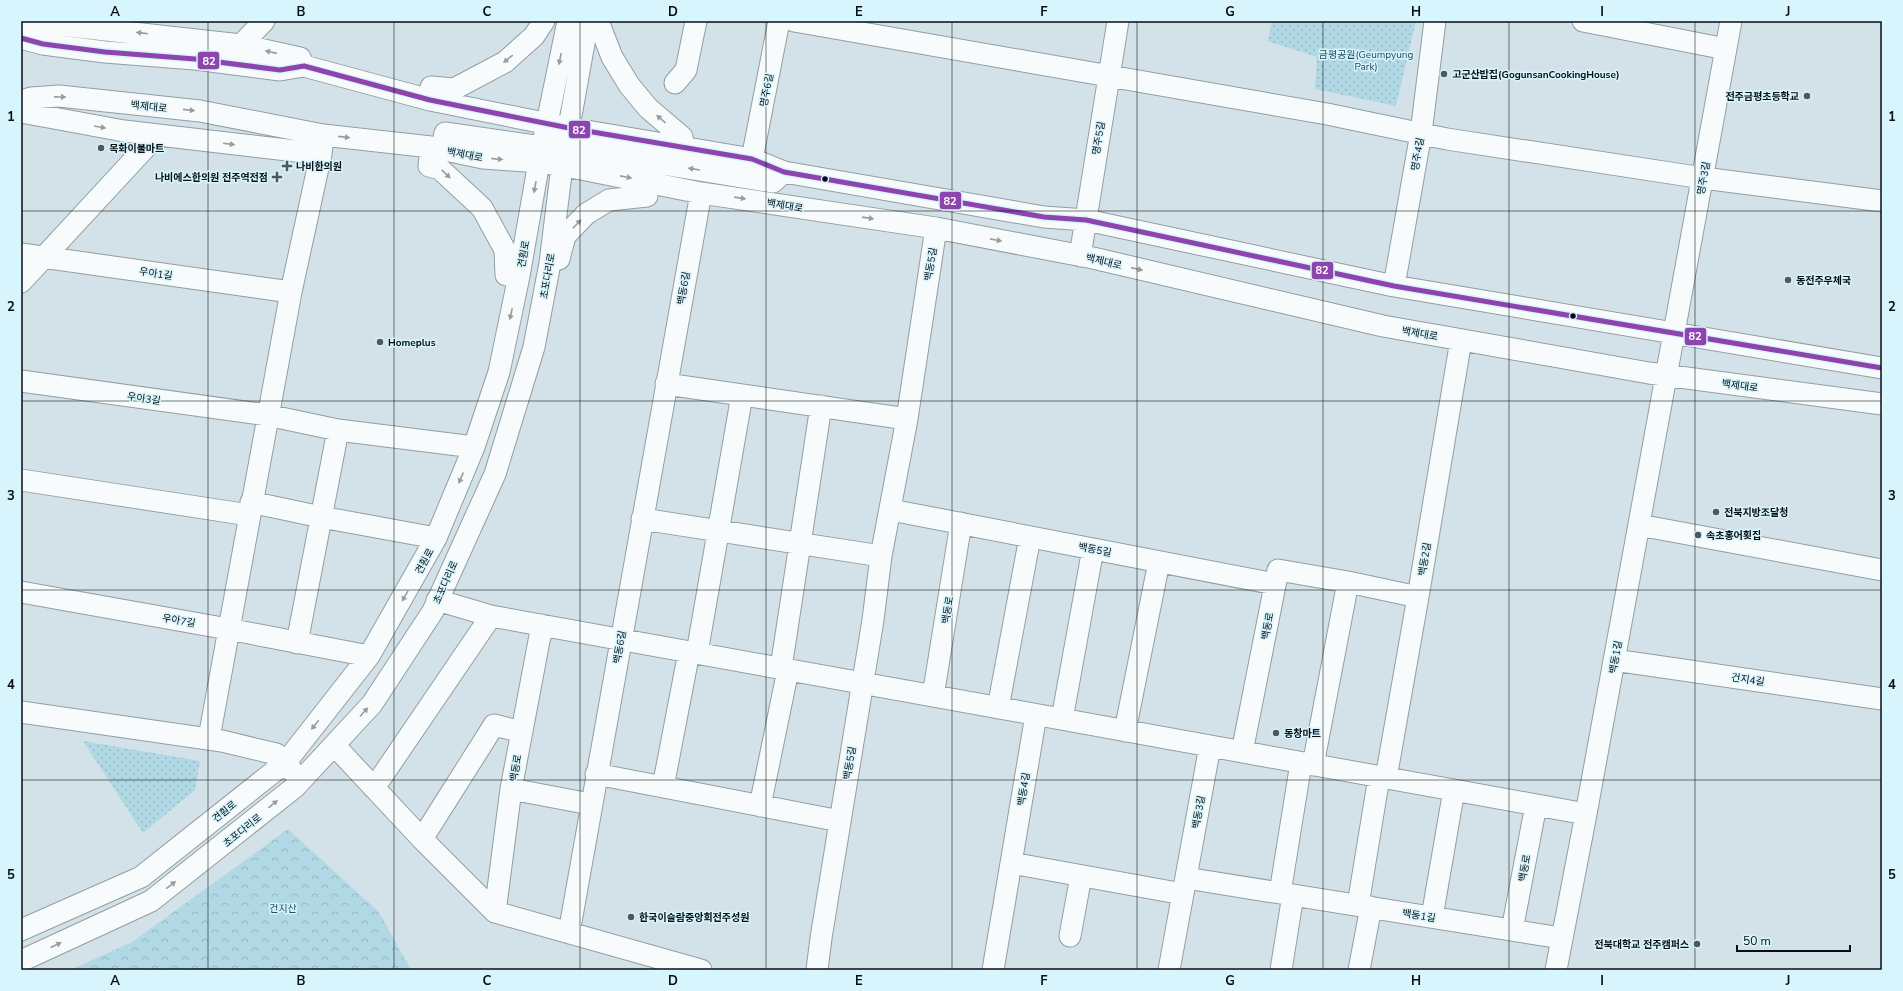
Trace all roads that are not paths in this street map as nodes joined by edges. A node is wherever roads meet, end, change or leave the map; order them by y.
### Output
1 (25, 21) edge
2 (264, 21) edge
3 (544, 21) edge
4 (568, 21) edge
5 (588, 21) edge
6 (598, 21) edge
7 (696, 21) edge
8 (779, 21) edge
9 (794, 21) edge
10 (1118, 21) edge
11 (1435, 21) edge
12 (1583, 21) edge
13 (1731, 21) edge
14 (111, 25) edge
15 (21, 38) edge
16 (241, 45) junction
17 (1726, 49) junction
18 (304, 66) junction
19 (1108, 76) junction
20 (675, 83) dead end
21 (430, 100) junction
22 (21, 101) edge
23 (21, 112) edge
24 (548, 123) junction
25 (1421, 133) junction
26 (157, 135) junction
27 (322, 145) junction
28 (565, 147) junction
29 (437, 148) junction
30 (684, 148) junction
31 (540, 154) junction
32 (752, 159) junction
33 (784, 172) junction
34 (1702, 178) junction
35 (648, 182) junction
36 (701, 193) junction
37 (1882, 202) edge
38 (1086, 220) junction
39 (936, 228) junction
40 (21, 254) edge
41 (1080, 256) junction
42 (43, 257) junction
43 (550, 264) junction
44 (519, 276) junction
45 (21, 282) edge
46 (1394, 286) junction
47 (291, 292) junction
48 (1674, 334) junction
49 (1461, 340) junction
50 (1882, 368) edge
51 (1665, 375) junction
52 (21, 382) edge
53 (666, 384) junction
54 (742, 395) junction
55 (1882, 404) edge
56 (821, 406) junction
57 (267, 415) junction
58 (907, 419) junction
59 (338, 430) junction
60 (474, 447) junction
61 (21, 480) edge
62 (250, 509) junction
63 (891, 510) junction
64 (321, 517) junction
65 (642, 519) junction
66 (962, 523) junction
67 (1639, 525) junction
68 (718, 530) junction
69 (1030, 537) junction
70 (436, 538) junction
71 (800, 543) junction
72 (1093, 549) junction
73 (881, 556) junction
74 (1159, 562) junction
75 (1882, 570) edge
76 (1348, 582) junction
77 (1275, 584) junction
78 (21, 592) edge
79 (1418, 597) junction
80 (437, 600) junction
81 (491, 616) junction
82 (542, 625) junction
83 (228, 629) junction
84 (620, 639) junction
85 (297, 643) junction
86 (693, 653) junction
87 (370, 656) junction
88 (1614, 660) junction
89 (784, 669) junction
90 (863, 683) junction
91 (933, 696) junction
92 (1882, 699) edge
93 (998, 708) junction
94 (21, 712) edge
95 (1036, 715) junction
96 (1062, 719) junction
97 (1125, 731) junction
98 (522, 732) junction
99 (209, 738) junction
100 (334, 745) junction
101 (1210, 746) junction
102 (1242, 752) junction
103 (286, 762) junction
104 (1307, 764) junction
105 (596, 774) junction
106 (1382, 778) junction
107 (300, 782) junction
108 (663, 787) junction
109 (374, 788) junction
110 (512, 789) junction
111 (1454, 790) junction
112 (590, 804) junction
113 (1536, 805) junction
114 (760, 806) junction
115 (1586, 814) junction
116 (840, 821) junction
117 (422, 839) junction
118 (1011, 863) junction
119 (1081, 876) junction
120 (1184, 886) junction
121 (1287, 894) junction
122 (1364, 906) junction
123 (496, 912) junction
124 (1432, 917) junction
125 (21, 930) edge
126 (1512, 930) junction
127 (569, 933) junction
128 (1070, 936) dead end
129 (1561, 938) junction
130 (21, 961) edge
131 (701, 970) edge
132 (817, 970) edge
133 (993, 970) edge
134 (1169, 970) edge
135 (1281, 970) edge
136 (1359, 970) edge
137 (1556, 970) edge

1 - 14 street, 백제대로
2 - 16 street
3 -> 21 street
4 -> 24 street, 견훤로
5 - 28 street, 초포다리로
30 -> 6 street
7 - 20 street
8 - 32 street, 명주6길
9 - 19 street
10 - 19 street, 명주5길
11 - 25 street, 명주4길
12 - 17 street
13 - 17 street, 명주3길
16 -> 14 street, 백제대로
15 - 18 street, 백제대로
18 -> 16 street, 백제대로
17 - 34 street, 명주3길
18 - 21 street, 백제대로
19 - 25 street
19 - 38 street, 명주5길
21 - 24 street, 백제대로
22 -> 27 street, 백제대로
23 -> 26 street, 백제대로
24 - 28 street, 백제대로
24 - 31 street, 견훤로
25 - 34 street
25 - 46 street, 명주4길
26 -> 27 street, 백제대로
26 - 42 street
27 -> 29 street, 백제대로
27 - 47 street
28 - 30 street, 백제대로
28 - 31 street, 백제대로
28 - 31 street
33 -> 28 street
28 -> 35 street, 백제대로
28 - 43 street, 초포다리로
29 -> 31 street, 백제대로
29 -> 44 street
30 - 32 street, 백제대로
31 -> 44 street, 견훤로
32 - 33 street, 백제대로
33 - 38 street, 백제대로
34 - 37 street
34 - 48 street, 명주3길
35 - 36 street, 백제대로
43 -> 35 street
36 -> 39 street, 백제대로
36 - 53 street, 백동6길
38 - 41 street, 명주5길
38 - 46 street, 백제대로
39 -> 41 street, 백제대로
39 - 58 street, 백동5길
40 - 42 street, 우아1길
41 -> 49 street, 백제대로
42 - 45 street
42 - 47 street, 우아1길
43 - 80 street, 초포다리로
44 -> 60 street, 견훤로
46 - 48 street, 백제대로
47 - 57 street
48 - 50 street, 백제대로
48 - 51 street, 명주3길
49 - 51 street, 백제대로
49 - 79 street, 백동2길
51 - 55 street, 백제대로
51 - 67 street, 백동1길
52 - 57 street, 우아3길
53 - 54 street
53 - 65 street, 백동6길
54 - 56 street
54 - 68 street
56 - 58 street
56 - 71 street
57 - 59 street, 우아3길
57 - 62 street
58 - 63 street, 백동5길
59 - 60 street, 우아3길
59 - 64 street
60 -> 70 street, 견훤로
61 - 62 street
62 - 64 street
62 - 83 street
63 - 66 street, 백동5길
63 - 73 street, 백동5길
64 - 70 street
64 - 85 street
65 - 68 street
65 - 84 street, 백동6길
66 - 69 street, 백동5길
66 - 91 street, 백동로
67 - 75 street
67 - 88 street, 백동1길
68 - 71 street
68 - 86 street
69 - 72 street, 백동5길
69 - 93 street
70 -> 87 street, 견훤로
71 - 73 street
71 - 89 street
72 - 74 street, 백동5길
72 - 96 street
73 - 90 street, 백동5길
74 - 77 street, 백동5길
74 - 97 street
76 - 77 street, 백동로
76 - 79 street, 백동로
76 - 104 street
77 - 102 street, 백동로
78 - 83 street, 우아7길
79 - 106 street, 백동2길
80 - 81 street
100 -> 80 street, 초포다리로
81 - 82 street
81 - 109 street
82 - 84 street
82 - 98 street, 백동로
83 - 85 street, 우아7길
83 - 99 street
84 - 86 street
84 - 105 street, 백동6길
85 - 87 street, 우아7길
86 - 89 street
86 - 108 street
87 -> 103 street, 견훤로
88 - 92 street, 건지4길
88 - 115 street, 백동1길
89 - 90 street
89 - 114 street
90 - 91 street
90 - 116 street, 백동5길
91 - 93 street
93 - 95 street
94 - 99 street
95 - 96 street
95 - 118 street, 백동4길
96 - 97 street
97 - 101 street
98 - 110 street, 백동로
98 - 117 street
99 - 103 street
100 - 107 street, 초포다리로
100 - 109 street
101 - 102 street
101 - 120 street, 백동3길
102 - 104 street
103 - 107 street
103 - 125 street, 견훤로
104 - 106 street
104 - 121 street
105 - 108 street
105 - 112 street, 백동6길
106 - 111 street
106 - 122 street
130 -> 107 street, 초포다리로
108 - 114 street
109 - 117 street
110 - 112 street
110 - 123 street, 백동로
111 - 113 street
111 - 124 street
112 - 127 street, 백동6길
113 - 115 street
113 - 126 street, 백동로
114 - 116 street
115 - 129 street, 백동1길
116 - 132 street, 백동5길
117 - 123 street
118 - 119 street
118 - 133 street, 백동4길
119 - 120 street
119 - 128 street
120 - 121 street
120 - 134 street, 백동3길
121 - 122 street, 백동1길
121 - 135 street
122 - 124 street, 백동1길
122 - 136 street
123 - 127 street
124 - 126 street, 백동1길
126 - 129 street, 백동1길
127 - 131 street
129 - 137 street, 백동1길

